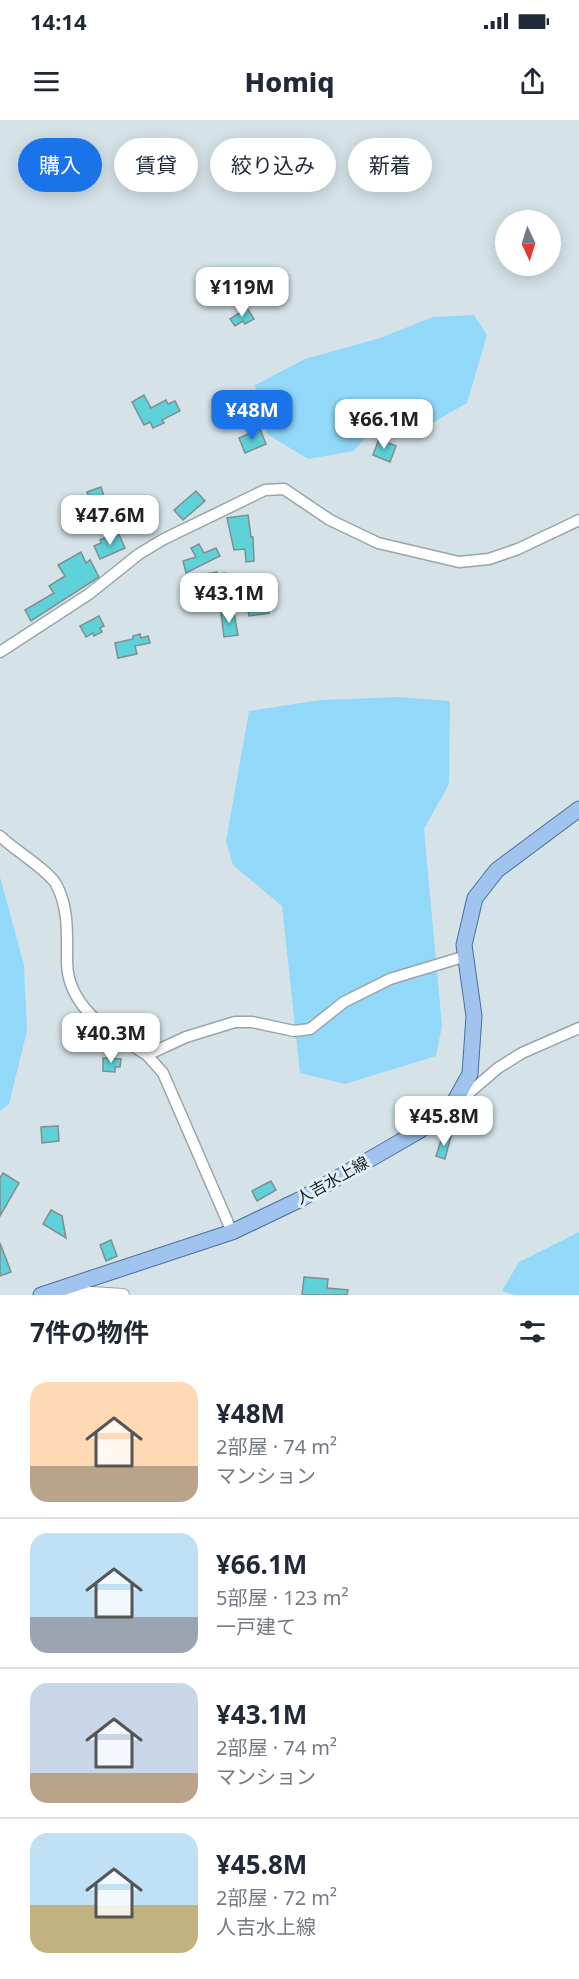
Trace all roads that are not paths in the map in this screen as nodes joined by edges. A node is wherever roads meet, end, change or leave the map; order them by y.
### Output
1 (579, 520) edge
2 (0, 652) edge
3 (579, 809) edge
4 (0, 836) edge
5 (466, 956) junction
6 (579, 1028) edge
7 (147, 1055) junction
8 (451, 1108) junction
9 (232, 1232) junction
10 (47, 1293) edge
11 (123, 1295) edge

1 - 2 street
3 - 5 main road, 人吉水上線
4 - 7 street
5 - 7 street
5 - 8 main road, 人吉水上線
6 - 8 street
7 - 9 street
8 - 9 main road, 人吉水上線
9 - 10 main road, 人吉水上線
10 - 11 street

